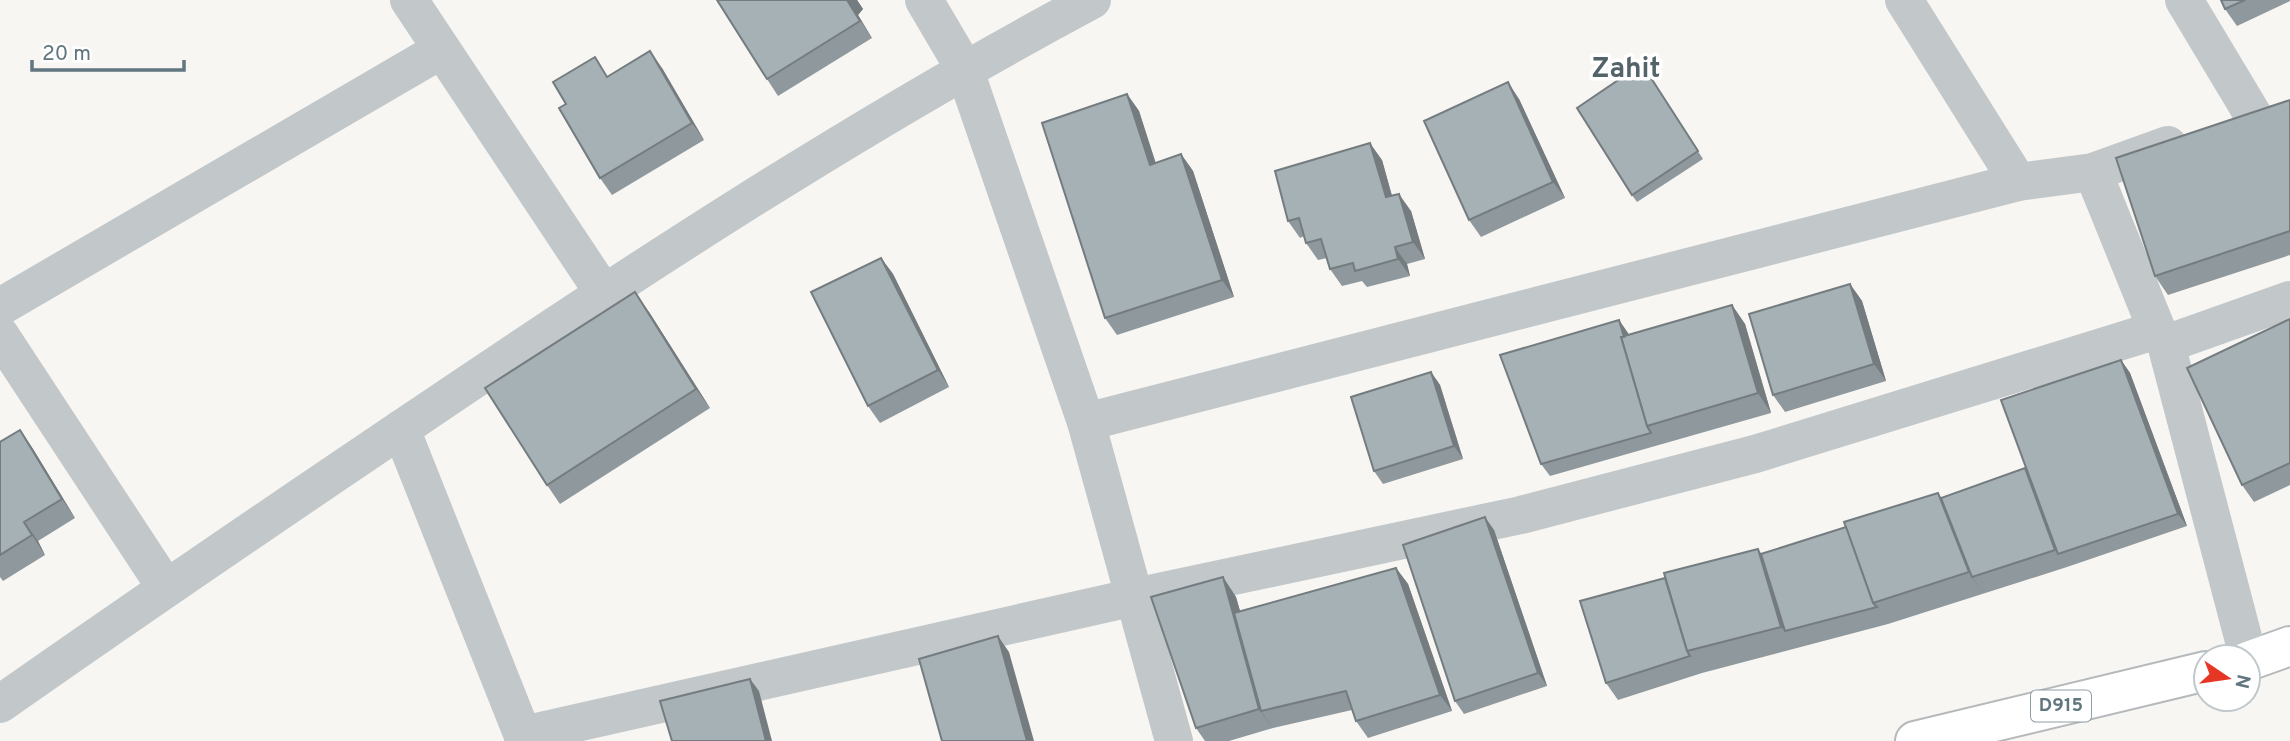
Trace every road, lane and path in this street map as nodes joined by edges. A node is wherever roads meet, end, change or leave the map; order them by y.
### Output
1 (409, 0) edge
2 (924, 0) edge
3 (1092, 0) edge
4 (1904, 0) edge
5 (2184, 0) edge
6 (441, 50) junction
7 (964, 68) junction
8 (2290, 106) edge
9 (2253, 115) junction
10 (2092, 172) junction
11 (2018, 182) junction
12 (603, 292) junction
13 (2290, 300) edge
14 (0, 307) edge
15 (0, 335) edge
16 (2161, 337) junction
17 (1086, 422) junction
18 (401, 429) junction
19 (166, 588) junction
20 (1135, 597) junction
21 (2244, 643) edge
22 (2290, 646) edge
23 (2262, 656) edge
24 (2192, 674) edge
25 (0, 704) edge
26 (524, 738) edge
27 (1174, 741) edge
28 (1915, 741) edge

1 - 6 street
2 - 7 street
3 - 7 street
4 - 11 street
5 - 9 street
6 - 12 street
6 - 14 street
7 - 12 street
7 - 17 street
8 - 9 street
9 - 10 street
10 - 11 street
10 - 16 street
11 - 17 street
12 - 18 street
13 - 16 street
15 - 19 street
16 - 20 street
16 - 21 street
17 - 20 street
18 - 19 street
18 - 26 street
19 - 25 street
20 - 26 street
20 - 27 street
22 - 23 highway
24 - 28 highway, D915

